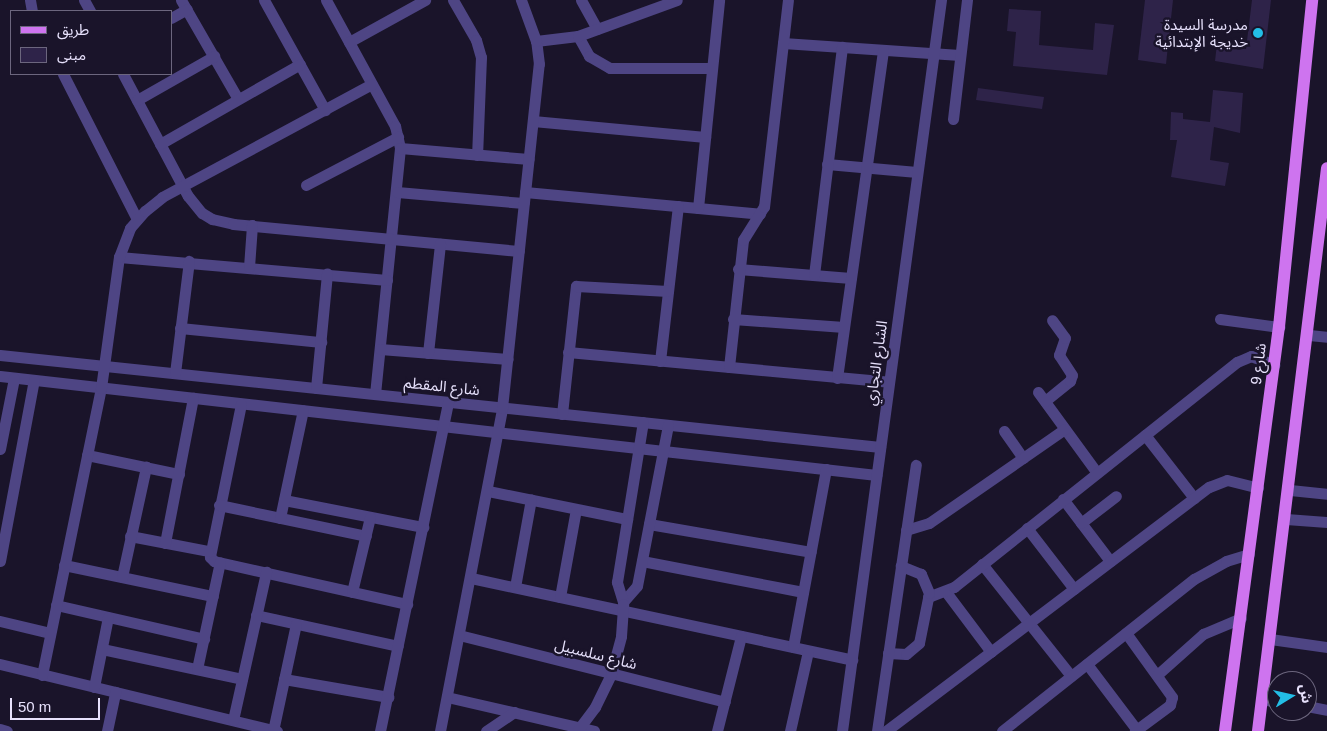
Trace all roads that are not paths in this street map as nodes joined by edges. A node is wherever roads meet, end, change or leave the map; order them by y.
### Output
1 (264, 0) edge
2 (328, 0) edge
3 (425, 0) edge
4 (453, 0) edge
5 (521, 0) edge
6 (581, 0) edge
7 (677, 0) edge
8 (719, 0) edge
9 (941, 0) edge
10 (968, 0) edge
11 (1312, 0) edge
12 (787, 1) edge
13 (661, 3) edge
14 (184, 5) edge
15 (647, 5) edge
16 (172, 17) edge
17 (597, 29) junction
18 (578, 36) junction
19 (536, 41) junction
20 (349, 42) junction
21 (783, 43) junction
22 (842, 47) junction
23 (883, 50) junction
24 (934, 53) junction
25 (960, 55) junction
26 (214, 56) junction
27 (300, 64) junction
28 (712, 68) junction
29 (64, 75) edge
30 (124, 75) edge
31 (372, 84) junction
32 (238, 99) junction
33 (137, 100) junction
34 (325, 110) junction
35 (953, 119) dead end
36 (533, 121) junction
37 (705, 137) junction
38 (399, 143) junction
39 (160, 144) junction
40 (477, 155) junction
41 (529, 159) junction
42 (828, 164) junction
43 (866, 168) junction
44 (918, 172) junction
45 (1327, 175) edge
46 (306, 185) dead end
47 (183, 186) junction
48 (397, 192) junction
49 (525, 197) junction
50 (678, 206) junction
51 (698, 208) junction
52 (760, 214) junction
53 (137, 219) junction
54 (252, 226) junction
55 (392, 239) junction
56 (440, 244) junction
57 (519, 251) junction
58 (119, 257) junction
59 (189, 261) junction
60 (249, 267) junction
61 (738, 269) junction
62 (327, 274) junction
63 (814, 275) junction
64 (851, 278) junction
65 (387, 280) junction
66 (668, 290) junction
67 (734, 319) junction
68 (1220, 319) dead end
69 (1052, 320) dead end
70 (844, 327) junction
71 (1279, 327) junction
72 (180, 328) junction
73 (1309, 335) junction
74 (1327, 337) edge
75 (320, 342) junction
76 (380, 349) junction
77 (568, 352) junction
78 (428, 353) junction
79 (0, 355) edge
80 (508, 359) junction
81 (660, 360) junction
82 (1274, 365) junction
83 (104, 366) junction
84 (729, 367) junction
85 (175, 373) junction
86 (0, 376) edge
87 (14, 378) junction
88 (837, 378) junction
89 (34, 380) junction
90 (889, 382) junction
91 (101, 388) junction
92 (316, 388) junction
93 (375, 394) junction
94 (193, 398) junction
95 (448, 402) junction
96 (241, 404) junction
97 (502, 408) junction
98 (303, 410) junction
99 (562, 414) junction
100 (643, 422) junction
101 (668, 425) junction
102 (443, 426) junction
103 (1065, 429) junction
104 (1004, 431) dead end
105 (498, 432) junction
106 (1145, 435) junction
107 (880, 447) junction
108 (639, 448) junction
109 (0, 449) edge
110 (663, 451) junction
111 (87, 455) junction
112 (1023, 458) junction
113 (916, 465) dead end
114 (146, 467) junction
115 (826, 469) junction
116 (1097, 472) junction
117 (179, 474) junction
118 (876, 475) junction
119 (1258, 488) junction
120 (1290, 490) junction
121 (488, 491) junction
122 (1327, 494) edge
123 (1116, 496) dead end
124 (1194, 498) junction
125 (1064, 499) junction
126 (284, 500) junction
127 (531, 500) junction
128 (219, 505) junction
129 (576, 508) junction
130 (370, 517) junction
131 (280, 518) junction
132 (1286, 518) junction
133 (627, 519) junction
134 (1081, 522) junction
135 (1327, 522) edge
136 (649, 524) junction
137 (422, 527) junction
138 (1027, 528) junction
139 (906, 530) junction
140 (130, 536) junction
141 (366, 536) junction
142 (165, 543) junction
143 (208, 551) junction
144 (811, 552) junction
145 (1250, 554) junction
146 (0, 561) edge
147 (642, 561) junction
148 (1110, 561) junction
149 (220, 562) junction
150 (982, 564) junction
151 (64, 565) junction
152 (901, 566) junction
153 (266, 572) junction
154 (122, 577) junction
155 (471, 578) junction
156 (514, 587) junction
157 (1074, 589) junction
158 (352, 592) junction
159 (803, 592) junction
160 (946, 592) junction
161 (213, 596) junction
162 (560, 597) junction
163 (928, 597) junction
164 (407, 604) junction
165 (56, 605) junction
166 (623, 606) junction
167 (256, 616) junction
168 (108, 617) junction
169 (1240, 618) junction
170 (0, 621) edge
171 (1029, 623) junction
172 (296, 624) junction
173 (50, 633) junction
174 (1126, 633) junction
175 (459, 635) junction
176 (741, 636) junction
177 (204, 639) junction
178 (1270, 639) junction
179 (398, 646) junction
180 (102, 648) junction
181 (793, 648) junction
182 (1327, 648) edge
183 (808, 651) junction
184 (991, 652) junction
185 (888, 653) junction
186 (852, 660) junction
187 (0, 664) edge
188 (1087, 664) junction
189 (197, 669) junction
190 (611, 674) junction
191 (42, 675) junction
192 (1157, 675) junction
193 (1072, 676) junction
194 (242, 679) junction
195 (284, 679) junction
196 (94, 687) junction
197 (116, 692) junction
198 (388, 697) junction
199 (447, 697) junction
200 (1262, 699) junction
201 (1267, 700) edge
202 (724, 702) junction
203 (514, 712) junction
204 (233, 720) junction
205 (0, 729) edge
206 (579, 729) edge
207 (1136, 730) edge
208 (7, 731) edge
209 (107, 731) edge
210 (274, 731) edge
211 (380, 731) edge
212 (440, 731) edge
213 (486, 731) edge
214 (594, 731) edge
215 (717, 731) edge
216 (790, 731) edge
217 (842, 731) edge
218 (877, 731) edge
219 (886, 731) edge
220 (1002, 731) edge
221 (1225, 731) edge
222 (1258, 731) edge

1 - 27 street
2 - 20 street
3 - 20 street
4 - 40 street
5 - 19 street
6 - 17 street
7 - 13 street
8 - 28 street
9 - 24 street, الشارع التجاري
10 - 25 street
11 - 71 main road, شارع 9
12 - 21 street
13 - 15 street
14 - 16 street
14 - 26 street
15 - 17 street
17 - 18 street
18 - 19 street
18 - 28 street
19 - 36 street
20 - 31 street
21 - 22 street
21 - 52 street
22 - 23 street
22 - 42 street
23 - 24 street
23 - 43 street
24 - 25 street
24 - 44 street, الشارع التجاري
25 - 35 street
26 - 32 street
26 - 33 street
27 - 32 street
27 - 34 street
28 - 37 street
29 - 53 street
30 - 33 street
31 - 34 street
31 - 38 street
32 - 39 street
33 - 39 street
34 - 47 street
36 - 37 street
36 - 41 street
37 - 51 street
38 - 40 street
38 - 46 street
38 - 48 street
39 - 47 street
40 - 41 street
41 - 49 street
42 - 43 street
42 - 63 street
43 - 44 street
43 - 64 street
44 - 90 street, الشارع التجاري
45 - 73 main road
47 - 53 street
47 - 54 street
48 - 49 street
48 - 55 street
49 - 50 street
49 - 57 street
50 - 51 street
50 - 66 street
51 - 52 street
52 - 61 street
53 - 58 street
54 - 55 street
54 - 60 street
55 - 56 street
55 - 65 street
56 - 57 street
56 - 78 street
57 - 80 street
58 - 59 street
58 - 83 street
59 - 60 street
59 - 72 street
60 - 62 street
61 - 63 street
61 - 67 street
62 - 65 street
62 - 75 street
63 - 64 street
64 - 70 street
65 - 76 street
66 - 77 street
66 - 81 street
67 - 70 street
67 - 84 street
68 - 71 street
69 - 103 street
70 - 88 street
71 - 82 main road, شارع 9
72 - 75 street
72 - 85 street
73 - 74 street
73 - 120 main road
75 - 92 street
76 - 78 street
76 - 93 street
77 - 81 street
77 - 99 street
78 - 80 street
79 - 83 street, شارع المقطم
80 - 97 street
81 - 84 street
82 - 106 street
82 - 119 main road, شارع 9
83 - 85 street, شارع المقطم
83 - 91 street
84 - 88 street
85 - 92 street, شارع المقطم
86 - 87 street
87 - 89 street
87 - 109 street
88 - 90 street
89 - 91 street
89 - 146 street
90 - 107 street, الشارع التجاري
91 - 94 street
91 - 111 street
92 - 93 street, شارع المقطم
93 - 95 street, شارع المقطم
94 - 96 street
94 - 117 street
95 - 97 street, شارع المقطم
95 - 102 street
96 - 98 street
96 - 128 street
97 - 99 street, شارع المقطم
97 - 105 street
98 - 102 street
98 - 126 street
99 - 100 street, شارع المقطم
100 - 101 street, شارع المقطم
100 - 108 street
101 - 107 street, شارع المقطم
101 - 110 street
102 - 105 street
102 - 137 street
103 - 112 street
103 - 116 street
104 - 112 street
105 - 108 street
105 - 121 street
106 - 116 street
106 - 124 street
107 - 118 street, الشارع التجاري
108 - 110 street
108 - 133 street
110 - 115 street
110 - 136 street
111 - 114 street
111 - 151 street
112 - 139 street
113 - 139 street
114 - 117 street
114 - 140 street
115 - 118 street
115 - 144 street
116 - 125 street
117 - 142 street
118 - 186 street, الشارع التجاري
119 - 124 street
119 - 145 main road, شارع 9
120 - 122 street
120 - 132 main road
121 - 127 street
121 - 155 street
123 - 134 street
124 - 148 street
125 - 134 street
125 - 138 street
126 - 130 street
126 - 131 street
127 - 129 street
127 - 156 street
128 - 131 street
128 - 143 street
129 - 133 street
129 - 162 street
130 - 137 street
130 - 141 street
131 - 141 street
132 - 135 street
132 - 178 main road
133 - 166 street
134 - 148 street
136 - 144 street
136 - 147 street
137 - 164 street
138 - 150 street
138 - 157 street
139 - 152 street
140 - 142 street
140 - 154 street
141 - 158 street
142 - 143 street
143 - 149 street
144 - 159 street
145 - 169 main road, شارع 9
145 - 174 street
147 - 159 street
147 - 166 street
148 - 157 street
149 - 153 street
149 - 161 street
150 - 160 street
150 - 171 street
151 - 154 street
151 - 165 street
152 - 163 street
152 - 185 street
153 - 158 street
153 - 167 street
154 - 161 street
155 - 156 street
155 - 175 street
156 - 162 street
157 - 171 street
158 - 164 street
159 - 181 street
160 - 163 street
160 - 184 street
161 - 177 street
162 - 166 street
163 - 185 street
164 - 179 street
165 - 168 street
165 - 173 street
166 - 176 street
166 - 190 street
167 - 172 street
167 - 194 street
168 - 177 street
168 - 180 street
169 - 192 street
169 - 221 main road, شارع 9
170 - 173 street
171 - 184 street
171 - 193 street
172 - 179 street
172 - 195 street
173 - 191 street
174 - 188 street
174 - 192 street
175 - 190 street, شارع سلسبيل
175 - 199 street
176 - 181 street
176 - 202 street
177 - 189 street
178 - 182 street
178 - 200 main road
179 - 198 street
180 - 189 street
180 - 196 street
181 - 183 street
183 - 186 street
183 - 216 street
184 - 219 street
185 - 218 street
186 - 217 street, الشارع التجاري
187 - 191 street
188 - 193 street
188 - 207 street
189 - 194 street
190 - 202 street, شارع سلسبيل
190 - 206 street
191 - 196 street
192 - 207 street
193 - 220 street
194 - 204 street
195 - 198 street
195 - 210 street
196 - 197 street
197 - 204 street
197 - 209 street
198 - 211 street
199 - 203 street
199 - 212 street
200 - 201 street
200 - 222 main road
202 - 215 street
203 - 206 street
203 - 213 street
204 - 210 street
205 - 208 street
206 - 214 street

